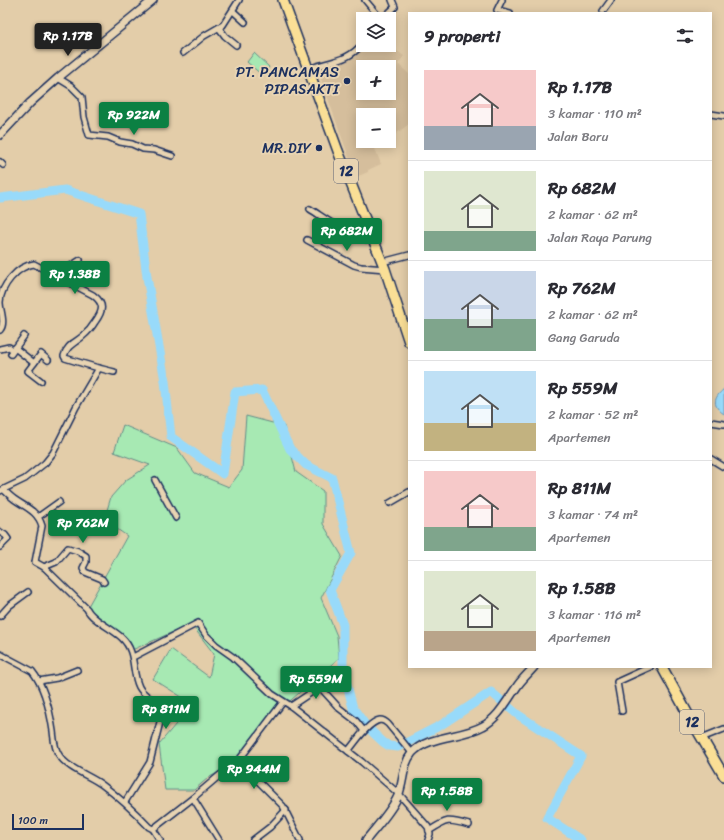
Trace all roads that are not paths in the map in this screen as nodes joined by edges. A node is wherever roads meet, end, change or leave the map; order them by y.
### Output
1 (153, 0) edge
2 (239, 0) edge
3 (283, 0) edge
4 (290, 0) edge
5 (365, 0) edge
6 (392, 0) edge
7 (502, 0) edge
8 (611, 0) edge
9 (233, 11) junction
10 (603, 11) dead end
11 (376, 12) edge
12 (390, 12) edge
13 (506, 12) edge
14 (244, 22) dead end
15 (219, 28) junction
16 (236, 45) dead end
17 (356, 51) edge
18 (183, 54) dead end
19 (314, 67) junction
20 (58, 78) junction
21 (712, 114) edge
22 (724, 116) edge
23 (0, 135) edge
24 (172, 156) dead end
25 (310, 209) dead end
26 (307, 240) dead end
27 (373, 241) junction
28 (408, 255) edge
29 (80, 260) dead end
30 (386, 265) junction
31 (55, 276) junction
32 (408, 328) edge
33 (0, 330) edge
34 (24, 336) dead end
35 (408, 339) edge
36 (0, 349) edge
37 (13, 351) junction
38 (48, 360) dead end
39 (34, 363) junction
40 (99, 368) junction
41 (114, 372) dead end
42 (41, 381) dead end
43 (712, 422) edge
44 (724, 424) edge
45 (712, 460) edge
46 (724, 467) edge
47 (155, 480) dead end
48 (2, 490) edge
49 (408, 493) edge
50 (59, 502) dead end
51 (390, 503) dead end
52 (38, 517) junction
53 (176, 518) dead end
54 (0, 532) edge
55 (0, 547) edge
56 (44, 567) junction
57 (104, 582) dead end
58 (28, 592) dead end
59 (0, 616) edge
60 (0, 654) edge
61 (133, 657) junction
62 (533, 668) edge
63 (648, 668) edge
64 (663, 668) edge
65 (669, 668) edge
66 (77, 670) dead end
67 (330, 680) dead end
68 (39, 681) junction
69 (320, 687) junction
70 (283, 702) junction
71 (292, 706) junction
72 (622, 711) dead end
73 (724, 728) edge
74 (364, 731) junction
75 (704, 737) junction
76 (410, 750) junction
77 (348, 751) junction
78 (236, 764) junction
79 (724, 770) edge
80 (724, 776) edge
81 (399, 794) junction
82 (193, 798) junction
83 (125, 802) junction
84 (286, 810) junction
85 (469, 825) dead end
86 (153, 829) junction
87 (429, 831) junction
88 (160, 840) edge
89 (219, 840) edge
90 (253, 840) edge
91 (299, 840) edge
92 (366, 840) edge
93 (428, 840) edge

1 - 20 street
2 - 9 street
3 - 27 highway, 12
4 - 19 highway, 12
5 - 11 street
6 - 12 street
7 - 13 street
8 - 10 street
9 - 14 street
9 - 15 street
15 - 16 street
15 - 18 street
17 - 19 street
19 - 30 highway, 12
20 - 23 street
20 - 24 street
21 - 22 street
25 - 27 street
26 - 30 street
27 - 30 highway, 12
28 - 30 street
29 - 31 street
30 - 32 highway, 12
30 - 35 highway, 12
31 - 33 street
31 - 40 street
34 - 37 street
36 - 37 street
37 - 39 street
38 - 39 street
39 - 42 street
40 - 41 street
40 - 48 street
43 - 44 street
45 - 46 street
47 - 53 street
48 - 52 street
49 - 51 street
50 - 52 street
52 - 56 street
54 - 55 street
56 - 57 street
56 - 61 street
58 - 59 street
60 - 68 street
61 - 70 street
61 - 83 street
62 - 76 street
63 - 72 street
64 - 80 highway, 12
65 - 75 highway, 12
66 - 68 street
67 - 69 street
68 - 83 street
69 - 71 street
69 - 74 street
70 - 71 street
70 - 78 street
71 - 77 street
73 - 75 street
74 - 76 street
74 - 77 street
75 - 79 highway, 12
76 - 81 street
77 - 81 street
78 - 82 street
78 - 84 street
81 - 87 street
81 - 92 street
82 - 86 street
82 - 89 street
83 - 86 street
84 - 90 street
84 - 91 street
85 - 87 street
86 - 88 street
87 - 93 street

